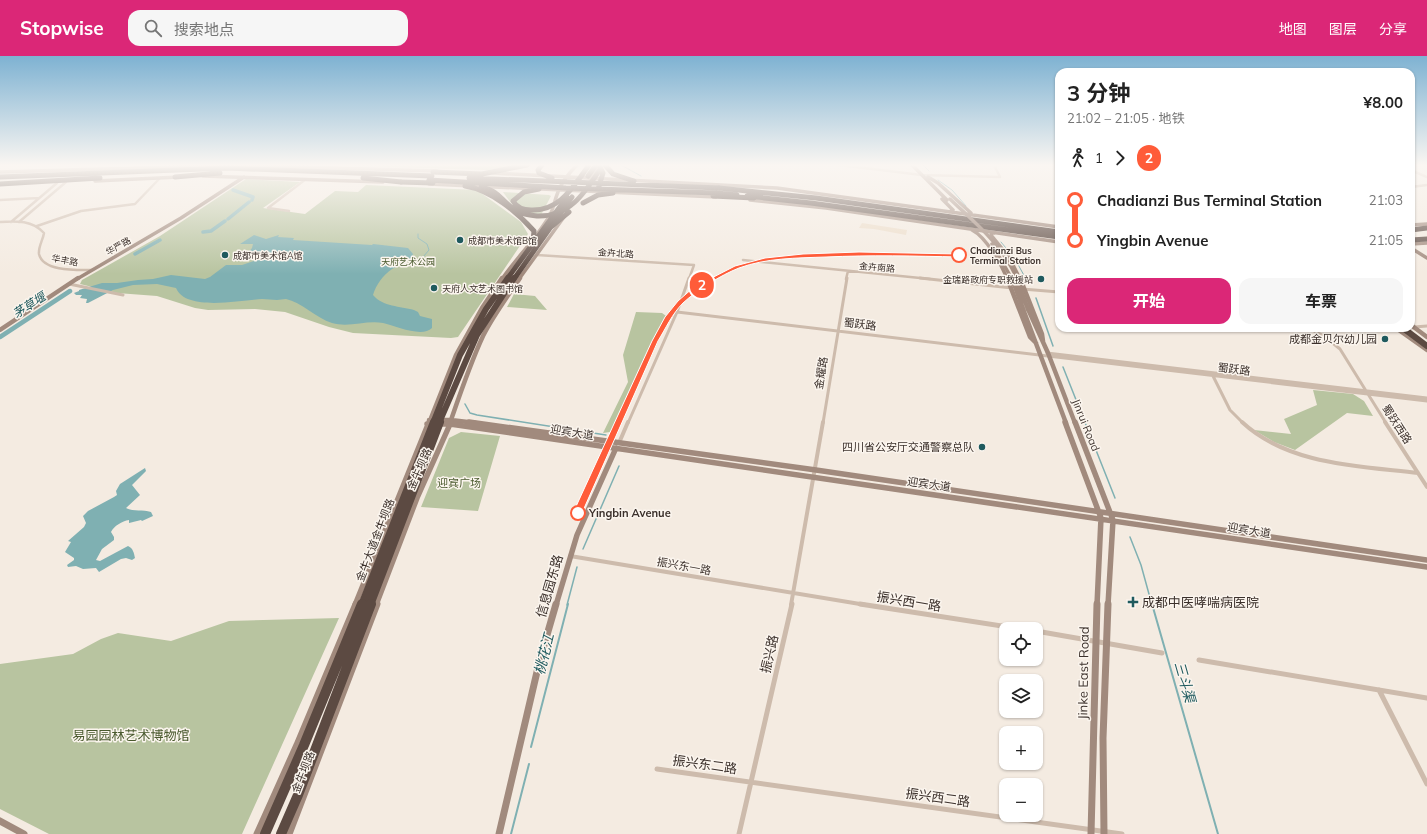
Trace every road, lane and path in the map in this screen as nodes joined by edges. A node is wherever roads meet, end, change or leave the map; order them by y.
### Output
1 (35, 201) edge
2 (42, 201) edge
3 (138, 201) edge
4 (207, 201) edge
5 (277, 201) edge
6 (498, 201) edge
7 (506, 201) edge
8 (513, 201) edge
9 (555, 201) edge
10 (561, 201) edge
11 (564, 201) edge
12 (571, 201) edge
13 (575, 201) edge
14 (577, 201) edge
15 (586, 201) edge
16 (769, 201) edge
17 (792, 201) edge
18 (798, 201) edge
19 (840, 201) edge
20 (872, 201) edge
21 (944, 201) edge
22 (951, 201) edge
23 (958, 201) edge
24 (583, 203) joint
25 (811, 203) junction
26 (289, 211) dead end
27 (949, 212) junction
28 (978, 216) junction
29 (0, 222) edge
30 (11, 222) junction
31 (19, 222) junction
32 (1427, 224) edge
33 (37, 226) junction
34 (552, 226) junction
35 (1055, 226) edge
36 (1415, 227) edge
37 (968, 228) junction
38 (1415, 228) edge
39 (1427, 228) edge
40 (1055, 231) edge
41 (1000, 233) junction
42 (1427, 234) edge
43 (1415, 235) edge
44 (1055, 237) edge
45 (1427, 239) edge
46 (1415, 240) edge
47 (1055, 241) edge
48 (533, 242) junction
49 (1427, 242) edge
50 (1415, 244) edge
51 (1415, 250) edge
52 (537, 254) junction
53 (1427, 258) edge
54 (743, 260) dead end
55 (523, 262) junction
56 (92, 270) junction
57 (848, 271) junction
58 (69, 284) junction
59 (1010, 288) junction
60 (1024, 289) junction
61 (1055, 292) edge
62 (124, 295) dead end
63 (503, 303) junction
64 (491, 307) junction
65 (482, 308) junction
66 (1025, 309) junction
67 (677, 312) junction
68 (1427, 326) edge
69 (1415, 327) edge
70 (0, 330) edge
71 (837, 330) junction
72 (1415, 330) edge
73 (1316, 332) edge
74 (1403, 332) edge
75 (1408, 332) edge
76 (1415, 332) edge
77 (471, 336) junction
78 (1427, 337) edge
79 (464, 341) junction
80 (1037, 344) junction
81 (1043, 344) junction
82 (1426, 345) edge
83 (1040, 354) junction
84 (1048, 355) junction
85 (1213, 376) junction
86 (1366, 392) junction
87 (1427, 398) edge
88 (1427, 401) edge
89 (434, 422) junction
90 (450, 422) junction
91 (617, 446) junction
92 (816, 470) junction
93 (1418, 473) junction
94 (815, 478) junction
95 (1427, 487) edge
96 (1100, 515) junction
97 (1112, 517) junction
98 (570, 556) junction
99 (1427, 560) edge
100 (1427, 567) edge
101 (794, 594) junction
102 (999, 626) edge
103 (1043, 632) edge
104 (1096, 640) junction
105 (1106, 643) junction
106 (1162, 653) dead end
107 (1199, 660) dead end
108 (1379, 690) junction
109 (1427, 698) edge
110 (657, 769) dead end
111 (751, 782) junction
112 (1427, 784) edge
113 (0, 821) edge
114 (1092, 832) edge
115 (1104, 832) edge
116 (24, 834) edge
117 (257, 834) edge
118 (265, 834) edge
119 (282, 834) edge
120 (289, 834) edge
121 (499, 834) edge
122 (739, 834) edge
123 (1122, 834) edge

1 - 30 street
2 - 31 street
3 - 33 street
4 - 56 main road, 华严路
5 - 26 street
6 - 48 highway, bridge
7 - 14 highway, bridge
8 - 10 highway, bridge
9 - 65 main road, 金牛坝路
11 - 48 highway, bridge
12 - 34 highway, bridge
13 - 52 main road, 金牛坝路
15 - 24 highway, bridge
16 - 37 main road
17 - 25 highway, bridge
18 - 25 highway
19 - 40 highway
20 - 27 main road
21 - 27 main road
22 - 66 main road, bridge
23 - 28 main road
24 - 34 highway, bridge
25 - 44 highway
27 - 28 main road
28 - 35 main road
29 - 30 street
30 - 31 street
31 - 33 street
32 - 36 main road
33 - 56 street, 华丰路
34 - 55 highway
37 - 41 main road
37 - 59 main road, Jinrui Road
38 - 39 highway
41 - 47 main road
41 - 60 main road, Jinrui Road
42 - 43 highway
45 - 46 highway
48 - 55 highway
49 - 50 main road
51 - 53 main road
52 - 63 main road, 金牛坝路
52 - 67 street, 金卉北路
54 - 57 street, 金卉南路
55 - 64 highway, 金牛大道金牛坝路
56 - 58 main road, 华严路
57 - 59 street, 金卉南路
57 - 71 street, 金耀路
58 - 62 street
58 - 70 main road, 华严路
59 - 60 street, 金卉南路
59 - 80 main road, Jinrui Road
60 - 61 street, 金卉南路
60 - 81 main road, Jinrui Road
63 - 64 main road
63 - 90 main road, 金牛坝路
64 - 65 main road
64 - 77 highway, 金牛大道金牛坝路
64 - 89 highway, 金牛大道金牛坝路
65 - 79 main road, 金牛坝路
66 - 80 main road, Jinrui Road
66 - 81 main road, Jinrui Road
67 - 71 street, 蜀跃路
67 - 91 street
68 - 69 street
71 - 83 street, 蜀跃路
71 - 92 street, 金耀路
72 - 78 main road
73 - 86 street, 蜀跃西路
74 - 82 main road
75 - 82 highway
76 - 82 highway
77 - 79 main road
77 - 89 highway, 金牛大道金牛坝路
79 - 89 main road, 金牛坝路
80 - 83 main road, Jinrui Road
81 - 84 main road, Jinrui Road
83 - 84 street, 蜀跃路
83 - 96 main road, Jinrui Road
84 - 85 street, 蜀跃路
84 - 86 street, 蜀跃路
84 - 97 main road, Jinrui Road
85 - 86 street, 蜀跃路
85 - 93 street
86 - 87 street, 蜀跃路
86 - 88 street, 蜀跃路
86 - 93 street, 蜀跃西路
89 - 90 main road, 迎宾大道
89 - 117 main road, 金牛坝路
89 - 118 highway, 金牛大道金牛坝路
89 - 119 highway, 金牛大道金牛坝路
90 - 91 main road, 迎宾大道
90 - 120 main road, 金牛坝路
91 - 92 main road, 迎宾大道
91 - 94 main road, 迎宾大道
91 - 98 main road, 信息园东路
92 - 94 street, 金耀路
92 - 96 main road, 迎宾大道
93 - 95 street, 蜀跃西路
94 - 96 main road, 迎宾大道
94 - 101 street, 振兴路
96 - 97 main road, 迎宾大道
96 - 104 main road, Jinke East Road
97 - 99 main road, 迎宾大道
97 - 100 main road, 迎宾大道
97 - 105 main road, Jinke East Road
98 - 101 street, 振兴东一路
98 - 121 main road, 信息园东路
101 - 102 street, 振兴西一路
101 - 111 street, 振兴路
103 - 104 street
104 - 105 street
104 - 114 main road, Jinke East Road
105 - 106 street
105 - 115 main road, Jinke East Road
107 - 108 street
108 - 109 street
108 - 112 street
110 - 111 street, 振兴东二路
111 - 114 street, 振兴西二路
111 - 122 street, 振兴路
113 - 116 main road
114 - 115 street, 振兴西二路
115 - 123 street, 振兴西二路

